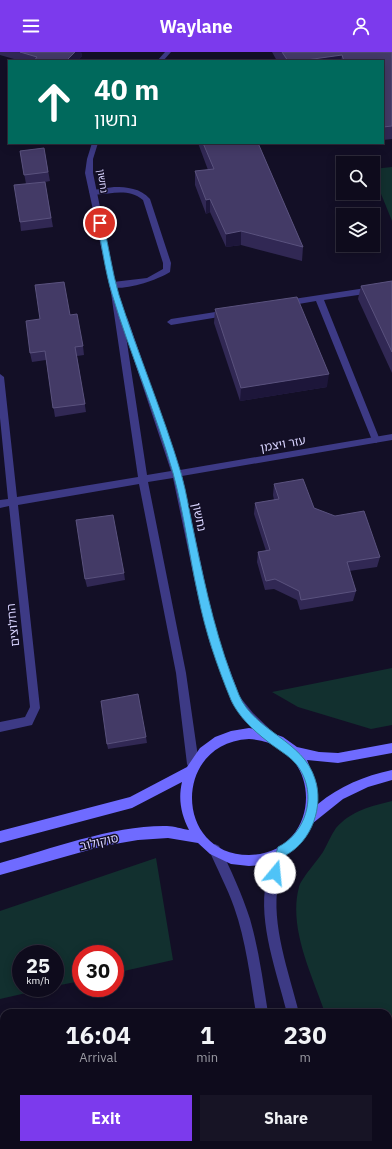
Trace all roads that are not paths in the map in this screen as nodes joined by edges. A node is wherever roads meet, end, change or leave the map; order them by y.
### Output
1 (168, 52) edge
2 (161, 60) edge
3 (95, 144) edge
4 (93, 192) junction
5 (392, 287) edge
6 (114, 289) junction
7 (319, 298) junction
8 (280, 305) edge
9 (233, 312) edge
10 (171, 322) dead end
11 (0, 377) edge
12 (392, 438) edge
13 (376, 440) junction
14 (177, 474) junction
15 (142, 480) junction
16 (13, 502) junction
17 (0, 504) edge
18 (0, 727) edge
19 (271, 738) junction
20 (392, 748) edge
21 (292, 752) junction
22 (191, 768) junction
23 (392, 775) edge
24 (310, 818) junction
25 (0, 837) edge
26 (201, 838) junction
27 (215, 850) junction
28 (282, 851) junction
29 (0, 869) edge
30 (261, 1009) edge
31 (293, 1009) edge

1 - 2 street
3 - 4 street, נחשון
4 - 6 street, נחשון
4 - 6 street
5 - 7 street
6 - 14 street, נחשון
6 - 15 street, נחשון
7 - 8 street
7 - 13 street
9 - 10 street
11 - 16 street, החלוצים
12 - 13 street, עזר ויצמן
13 - 14 street, עזר ויצמן
14 - 15 street, עזר ויצמן
14 - 19 street, נחשון
15 - 16 street, עזר ויצמן
15 - 22 street, נחשון
16 - 17 street, עזר ויצמן
16 - 18 street, החלוצים
19 - 21 main road
19 - 22 main road
20 - 21 main road
21 - 24 main road
22 - 25 main road
22 - 26 main road
23 - 24 main road
24 - 28 main road
26 - 27 main road
26 - 29 main road, סוקולוב
27 - 28 main road
27 - 30 street
28 - 31 street

